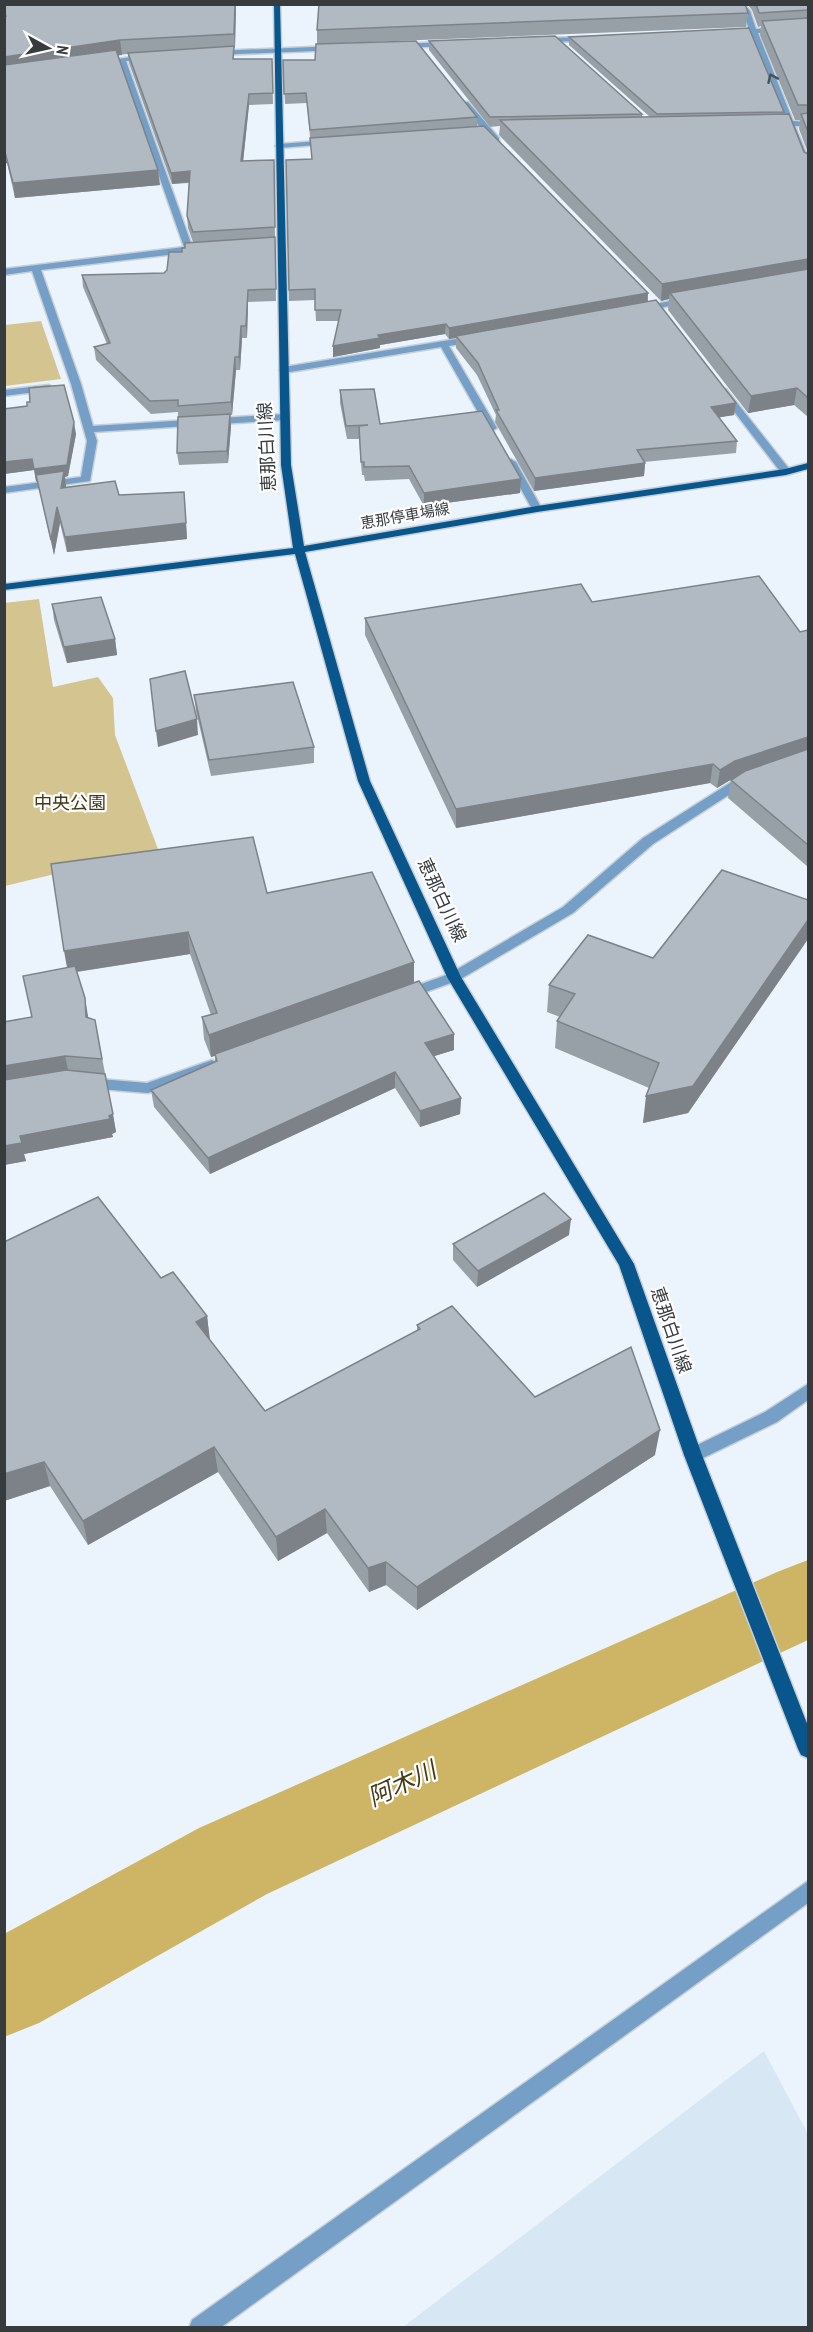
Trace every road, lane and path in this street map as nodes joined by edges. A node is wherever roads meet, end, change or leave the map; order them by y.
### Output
1 (277, 4) edge
2 (740, 4) edge
3 (808, 28) edge
4 (753, 32) junction
5 (720, 34) edge
6 (600, 38) edge
7 (555, 39) junction
8 (532, 40) edge
9 (452, 44) edge
10 (395, 46) edge
11 (563, 47) edge
12 (348, 48) edge
13 (278, 50) junction
14 (210, 53) edge
15 (156, 56) edge
16 (122, 59) junction
17 (90, 63) edge
18 (458, 96) edge
19 (792, 123) junction
20 (769, 124) edge
21 (808, 124) edge
22 (499, 130) edge
23 (487, 131) junction
24 (476, 132) edge
25 (337, 142) edge
26 (279, 146) junction
27 (503, 147) edge
28 (808, 166) edge
29 (282, 243) junction
30 (270, 244) edge
31 (212, 248) edge
32 (189, 249) junction
33 (36, 269) junction
34 (4, 272) edge
35 (649, 297) edge
36 (704, 297) edge
37 (657, 305) junction
38 (635, 309) edge
39 (664, 315) edge
40 (489, 337) edge
41 (444, 345) junction
42 (284, 370) junction
43 (714, 379) edge
44 (76, 384) junction
45 (4, 393) edge
46 (285, 417) junction
47 (88, 429) junction
48 (496, 437) edge
49 (502, 447) edge
50 (808, 466) edge
51 (786, 472) junction
52 (4, 490) edge
53 (537, 509) junction
54 (299, 550) junction
55 (4, 587) edge
56 (759, 777) edge
57 (454, 977) junction
58 (389, 1001) edge
59 (225, 1060) edge
60 (69, 1082) edge
61 (808, 1391) edge
62 (693, 1455) junction
63 (808, 1749) edge
64 (808, 1891) edge
65 (200, 2328) edge

1 - 13 main road, 恵那白川線
2 - 4 street
3 - 4 street
4 - 5 street
19 -> 4 street
6 - 7 street
7 - 8 street
7 - 11 street
9 - 10 street
12 - 13 street
13 - 14 street
13 - 26 main road, 恵那白川線
15 - 16 street
16 - 17 street
16 - 32 street
18 - 23 street
19 - 20 street
19 - 21 street
19 - 28 street
22 - 23 street
23 - 24 street
23 - 27 street
25 - 26 street
26 - 29 main road, 恵那白川線
29 - 30 street
29 - 42 main road, 恵那白川線
31 - 32 street
32 - 33 street
33 - 34 street
33 - 44 street
35 - 37 street
36 - 37 street
37 - 38 street
37 - 39 street
40 - 41 street
41 - 42 street
41 - 48 street
42 - 46 main road, 恵那白川線
43 - 51 street
44 - 45 street
44 - 47 street
46 - 47 street
46 - 54 main road, 恵那白川線
47 - 52 street
49 - 53 street
50 - 51 main road, 恵那停車場線
51 - 53 main road, 恵那停車場線
53 - 54 main road, 恵那停車場線
54 - 55 main road, 恵那停車場線
54 - 57 main road, 恵那白川線
56 - 57 street
57 - 58 street
57 - 62 main road, 恵那白川線
59 - 60 street
61 - 62 street
62 - 63 main road, 恵那白川線
64 - 65 street

